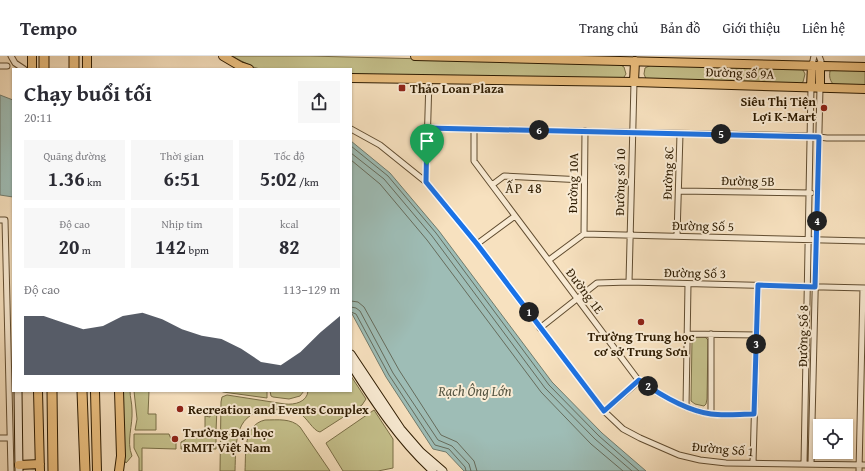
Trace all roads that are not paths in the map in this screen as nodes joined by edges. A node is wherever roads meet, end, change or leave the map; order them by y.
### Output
1 (11, 56) edge
2 (32, 56) edge
3 (44, 56) edge
4 (74, 56) edge
5 (87, 56) edge
6 (223, 56) edge
7 (415, 56) edge
8 (814, 56) edge
9 (818, 56) edge
10 (636, 59) edge
11 (232, 61) junction
12 (816, 65) junction
13 (0, 66) edge
14 (7, 66) dead end
15 (865, 67) edge
16 (22, 68) edge
17 (32, 68) edge
18 (44, 68) edge
19 (74, 68) edge
20 (87, 68) edge
21 (236, 68) edge
22 (247, 68) edge
23 (352, 78) edge
24 (428, 79) junction
25 (634, 82) junction
26 (816, 88) junction
27 (865, 89) edge
28 (427, 128) junction
29 (474, 129) junction
30 (352, 130) edge
31 (585, 131) junction
32 (632, 132) junction
33 (680, 134) junction
34 (811, 136) junction
35 (819, 137) junction
36 (865, 138) edge
37 (584, 180) junction
38 (426, 182) junction
39 (492, 185) junction
40 (678, 191) junction
41 (810, 193) junction
42 (817, 193) junction
43 (515, 216) junction
44 (3, 220) edge
45 (584, 234) junction
46 (631, 235) junction
47 (677, 236) junction
48 (809, 239) junction
49 (816, 240) junction
50 (865, 240) edge
51 (477, 244) junction
52 (549, 260) junction
53 (0, 263) edge
54 (7, 263) junction
55 (629, 282) junction
56 (688, 284) junction
57 (758, 285) junction
58 (808, 287) junction
59 (815, 287) junction
60 (864, 288) edge
61 (577, 298) junction
62 (864, 302) edge
63 (540, 328) junction
64 (688, 334) junction
65 (711, 334) junction
66 (757, 335) junction
67 (352, 356) edge
68 (352, 366) edge
69 (639, 380) junction
70 (18, 392) edge
71 (38, 392) edge
72 (52, 392) edge
73 (82, 392) edge
74 (95, 392) edge
75 (119, 392) edge
76 (686, 407) junction
77 (604, 411) junction
78 (711, 414) junction
79 (754, 414) junction
80 (863, 417) edge
81 (0, 438) edge
82 (10, 438) junction
83 (419, 454) junction
84 (753, 463) junction
85 (804, 464) junction
86 (811, 464) junction
87 (861, 467) edge
88 (19, 468) edge
89 (40, 468) edge
90 (11, 471) edge
91 (53, 471) edge
92 (85, 471) edge
93 (97, 471) edge
94 (119, 471) edge
95 (433, 471) edge
96 (443, 471) edge

1 - 16 street
2 - 17 main road
3 - 18 highway
4 - 19 highway
5 - 20 main road
6 - 11 main road
7 - 10 main road, Đường số 9A
8 - 12 street
9 - 12 street
10 - 12 main road, Đường số 9A
10 - 25 main road
11 - 21 main road
11 - 22 main road
12 - 15 main road, Đường số 9A
12 - 26 main road
13 - 14 street
23 - 24 main road, Đường số 9A
24 - 25 main road, Đường số 9A
24 - 28 street
25 - 26 main road, Đường số 9A
25 - 32 street, Đường số 10
26 - 27 main road, Đường số 9A
26 - 34 street, Đường Số 8
26 - 35 street, Đường Số 8
28 - 29 street
28 - 38 street
29 - 31 street
29 - 39 street, Đường 1E
30 - 38 street, Đường Số 1
31 - 32 street
31 - 37 street, Đường 10A
32 - 33 street
32 - 46 street, Đường số 10
33 - 34 street
33 - 40 street, Đường 8C
34 - 35 street
34 - 41 street, Đường Số 8
35 - 36 street
35 - 42 street, Đường Số 8
37 - 39 street
37 - 45 street, Đường 10A
38 - 51 street, Đường Số 1
39 - 43 street, Đường 1E
40 - 41 street, Đường 5B
40 - 47 street, Đường 8C
41 - 42 street, Đường 5B
41 - 48 street, Đường Số 8
42 - 49 street, Đường Số 8
43 - 51 street
43 - 52 street, Đường 1E
44 - 54 street
45 - 46 street, Đường Số 5
45 - 52 street
46 - 47 street, Đường Số 5
46 - 55 street, Đường số 10
47 - 48 street, Đường Số 5
48 - 49 street, Đường Số 5
48 - 58 street, Đường Số 8
49 - 50 street, Đường Số 5
49 - 59 street, Đường Số 8
51 - 63 street, Đường Số 1
52 - 61 street, Đường 1E
53 - 54 street
54 - 82 street
55 - 56 street, Đường Số 3
55 - 61 street, Đường Số 3
56 - 57 street, Đường Số 3
56 - 64 street
57 - 58 street, Đường Số 3
57 - 66 street
58 - 59 street, Đường Số 3
58 - 85 street, Đường Số 8
59 - 60 street, Đường Số 3
59 - 86 street, Đường Số 8
60 - 62 street
61 - 63 street, Đường Số 3
61 - 69 street, Đường 1E
62 - 80 street
63 - 77 street, Đường Số 1
64 - 65 street
64 - 76 street
65 - 66 street
65 - 78 street
66 - 79 street
67 - 83 main road
68 - 83 main road
69 - 76 street, Đường 1E
69 - 77 street
70 - 88 main road
71 - 89 main road
72 - 91 highway
73 - 92 highway
74 - 93 main road
75 - 94 main road
76 - 78 street, Đường 1E
77 - 84 street, Đường Số 1
78 - 79 street, Đường 1E
79 - 84 street
80 - 87 street
81 - 82 street
82 - 90 street
83 - 95 main road
83 - 96 main road
84 - 85 street, Đường Số 1
85 - 86 street, Đường Số 1
86 - 87 street
88 - 89 main road

